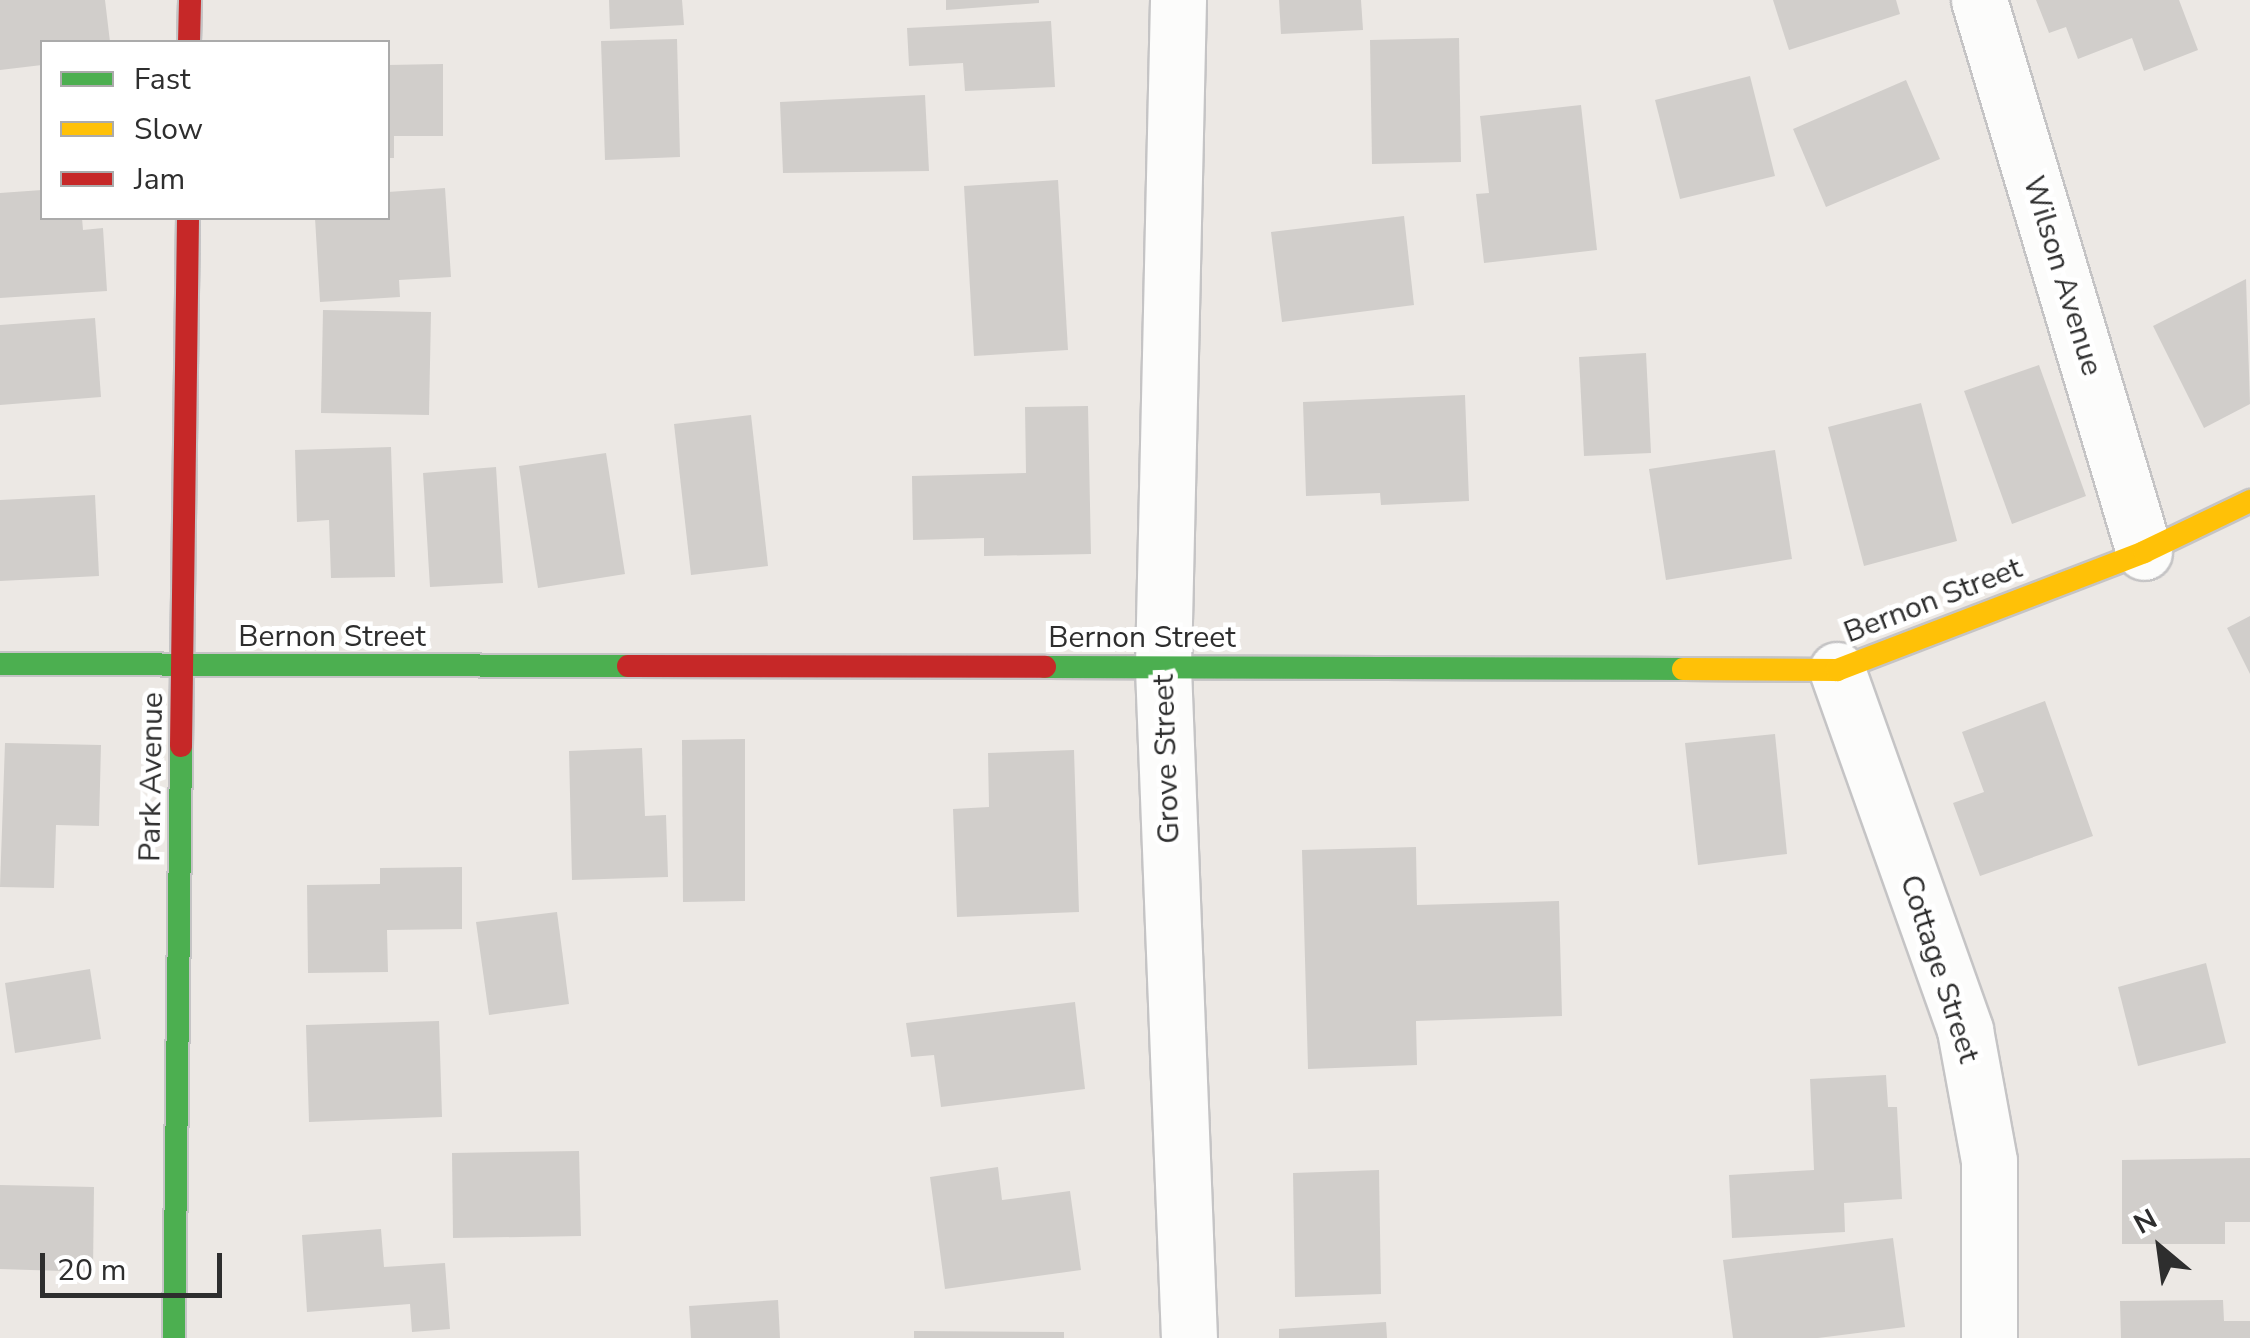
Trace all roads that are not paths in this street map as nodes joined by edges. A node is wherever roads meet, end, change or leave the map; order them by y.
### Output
1 (190, 0) edge
2 (1178, 0) edge
3 (1979, 0) edge
4 (189, 40) edge
5 (188, 220) edge
6 (2250, 501) edge
7 (2144, 552) junction
8 (0, 664) edge
9 (183, 667) junction
10 (1163, 668) junction
11 (1838, 670) junction
12 (174, 1338) edge
13 (1189, 1338) edge
14 (1989, 1338) edge

1 - 4 street
2 - 10 street, Grove Street
3 - 7 street, Wilson Avenue
5 - 9 street, Park Avenue
6 - 7 street, Bernon Street
7 - 11 street, Bernon Street
8 - 9 street, Bernon Street
9 - 10 street, Bernon Street
9 - 12 street, Park Avenue
10 - 11 street, Bernon Street
10 - 13 street, Grove Street
11 - 14 street, Cottage Street

